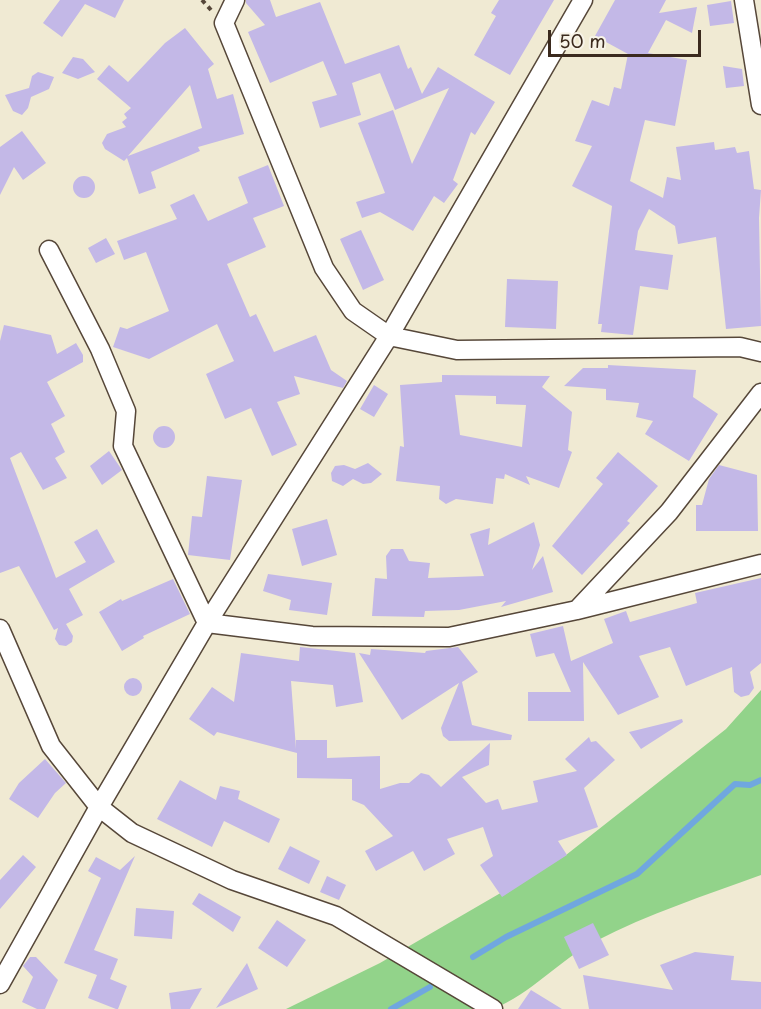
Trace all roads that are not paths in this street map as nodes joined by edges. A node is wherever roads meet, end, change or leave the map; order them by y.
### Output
1 (235, 0) edge
2 (583, 0) edge
3 (744, 0) edge
4 (761, 105) edge
5 (49, 250) dead end
6 (389, 336) junction
7 (761, 352) edge
8 (761, 393) edge
9 (761, 564) edge
10 (577, 610) junction
11 (207, 623) junction
12 (0, 629) edge
13 (99, 807) junction
14 (0, 984) edge
15 (493, 1009) edge

1 - 6 street
2 - 6 street
3 - 4 street
5 - 11 street
6 - 7 street
6 - 11 street
8 - 10 street
9 - 10 street
10 - 11 street
11 - 13 street
12 - 13 street
13 - 14 street
13 - 15 street

